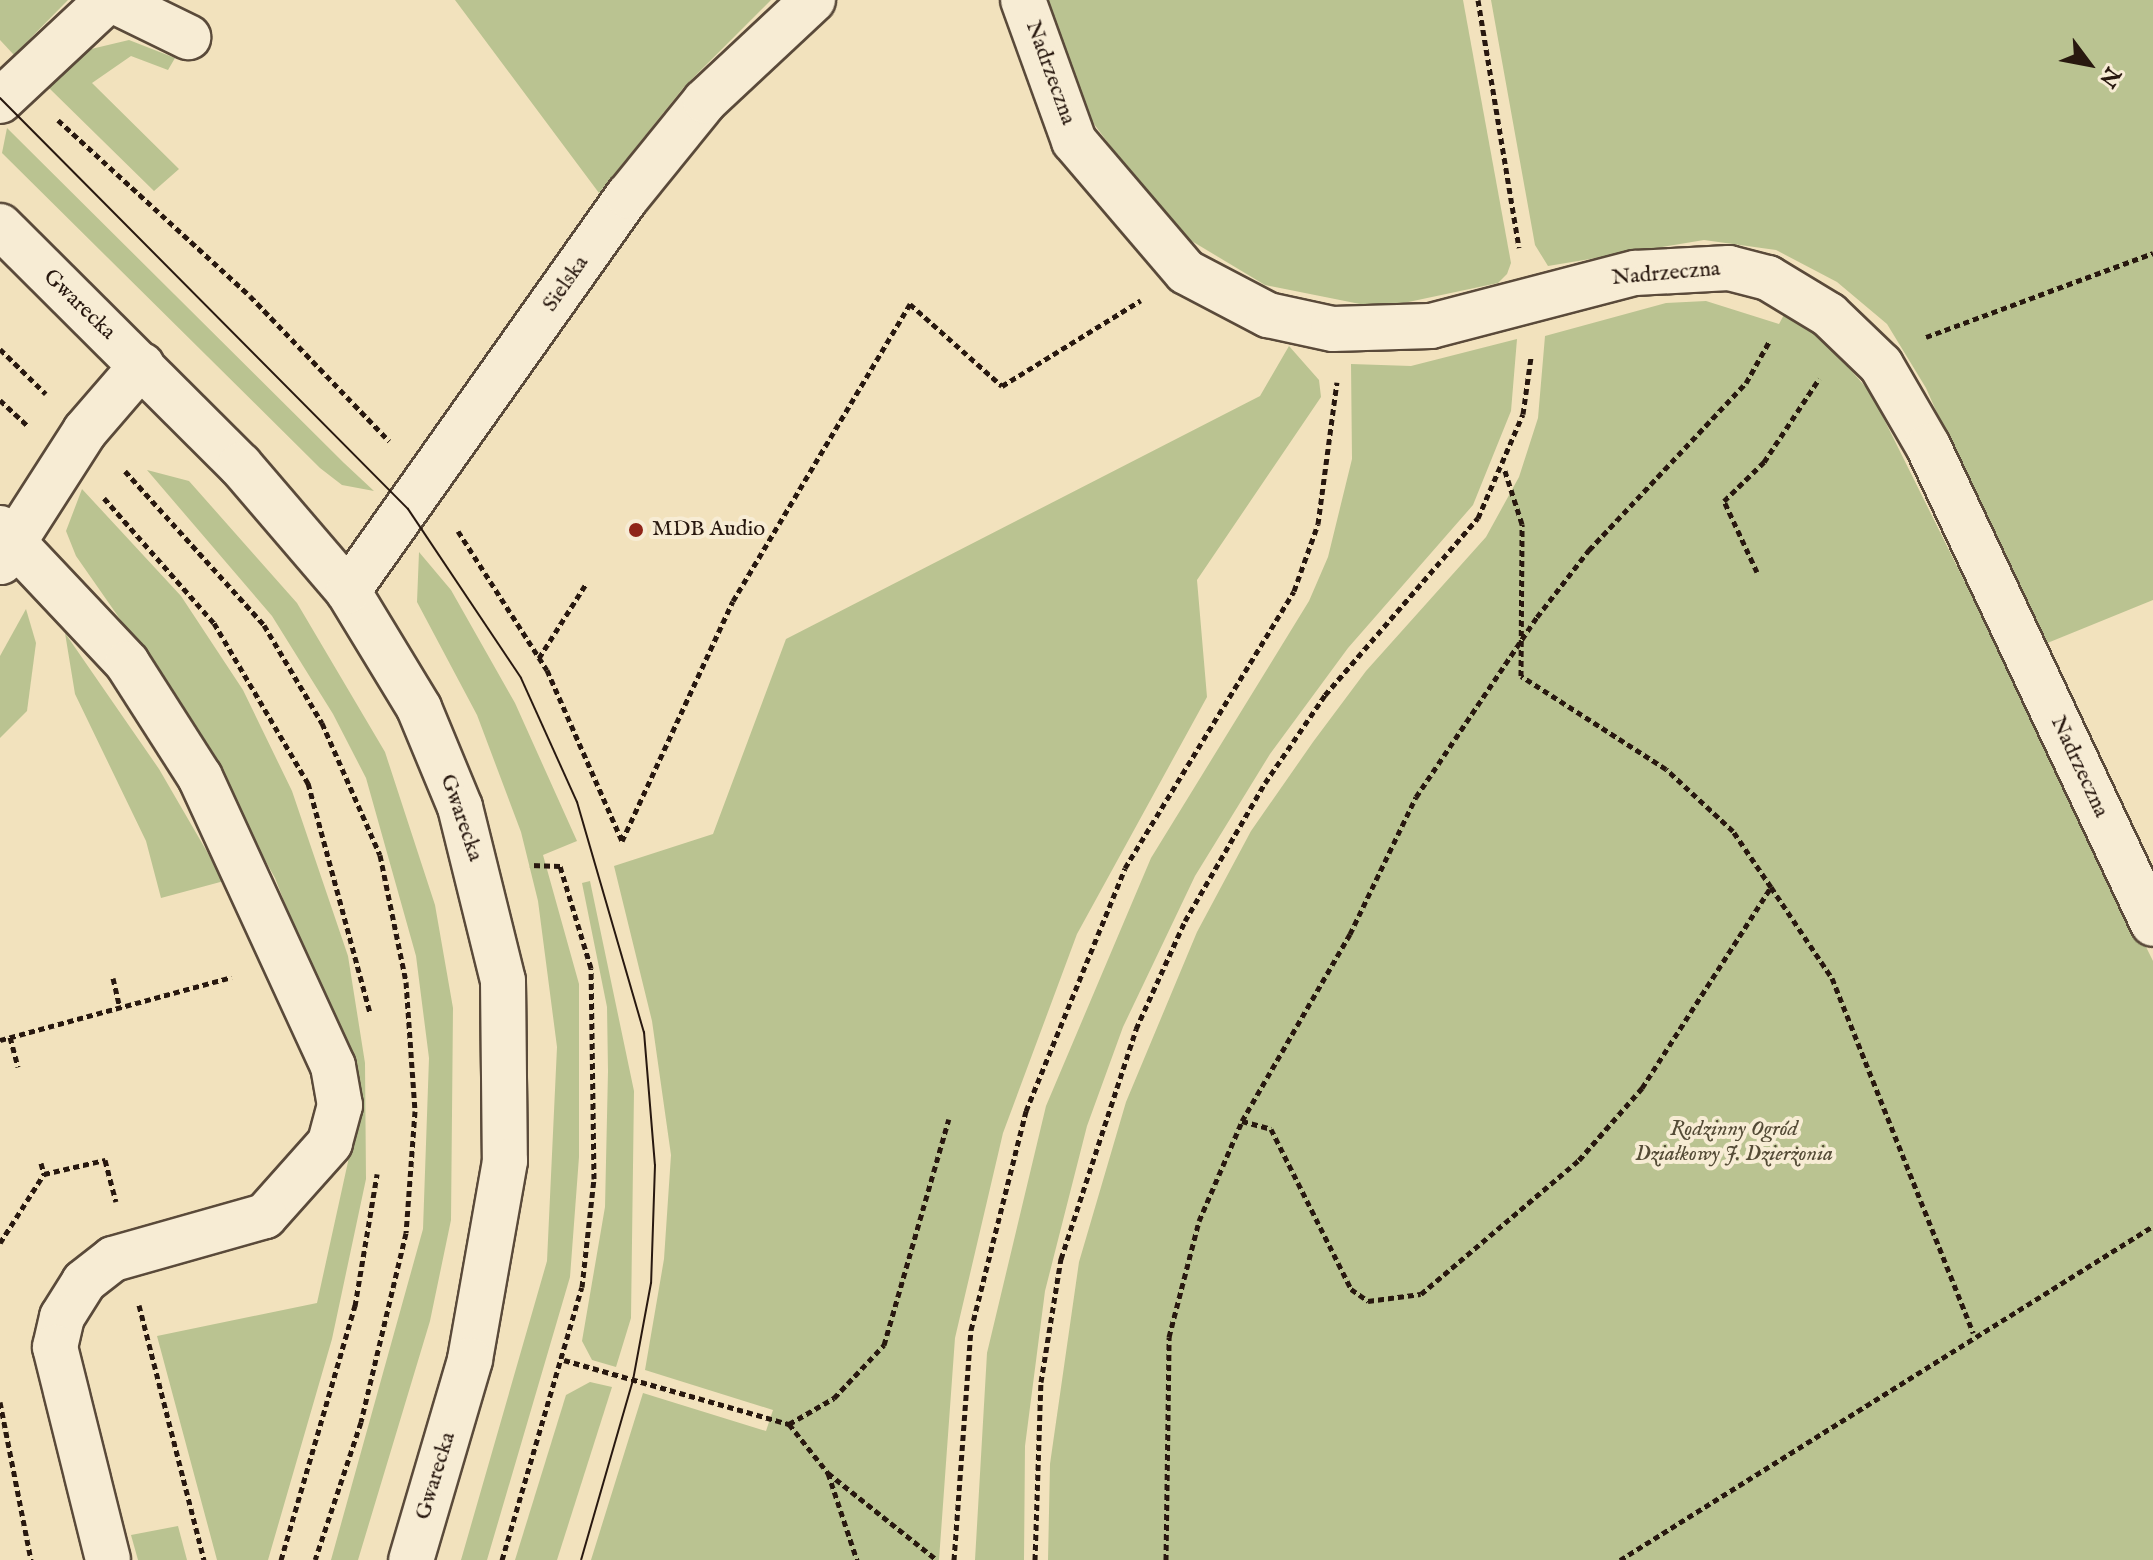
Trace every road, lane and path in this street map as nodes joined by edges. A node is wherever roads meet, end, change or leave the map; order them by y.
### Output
1 (110, 0) edge
2 (813, 0) edge
3 (1023, 0) edge
4 (1478, 0) edge
5 (188, 37) dead end
6 (8, 90) edge
7 (0, 226) edge
8 (2153, 253) edge
9 (1186, 272) junction
10 (1526, 301) junction
11 (1813, 302) junction
12 (1333, 329) junction
13 (0, 349) edge
14 (1869, 353) junction
15 (142, 365) junction
16 (0, 400) edge
17 (54, 401) dead end
18 (38, 435) dead end
19 (397, 451) dead end
20 (119, 464) dead end
21 (1504, 468) junction
22 (142, 489) dead end
23 (454, 525) dead end
24 (5, 543) edge
25 (1757, 572) dead end
26 (586, 584) dead end
27 (348, 591) junction
28 (1519, 649) junction
29 (539, 658) junction
30 (560, 866) dead end
31 (1771, 887) junction
32 (2153, 924) edge
33 (113, 978) dead end
34 (218, 983) dead end
35 (120, 1008) junction
36 (10, 1037) junction
37 (0, 1040) edge
38 (18, 1067) dead end
39 (949, 1119) dead end
40 (1242, 1121) junction
41 (41, 1163) dead end
42 (44, 1174) junction
43 (114, 1195) dead end
44 (2153, 1226) edge
45 (0, 1243) edge
46 (131, 1255) junction
47 (1973, 1333) junction
48 (564, 1360) junction
49 (0, 1402) edge
50 (789, 1424) junction
51 (828, 1473) junction
52 (31, 1560) edge
53 (108, 1560) edge
54 (204, 1560) edge
55 (411, 1560) edge
56 (502, 1560) edge
57 (857, 1560) edge
58 (937, 1560) edge
59 (954, 1560) edge
60 (1035, 1560) edge
61 (1166, 1560) edge
62 (1620, 1560) edge

1 - 5 street
1 - 6 street
2 - 27 street, Sielska
3 - 9 street, Nadrzeczna
4 - 10 path
6 - 19 path
7 - 15 street, Gwarecka
8 - 14 path
9 - 12 street, Nadrzeczna
9 - 29 path
10 - 11 street, Nadrzeczna
10 - 12 street, Nadrzeczna
10 - 21 path
11 - 14 street, Nadrzeczna
11 - 28 path
12 - 59 path
13 - 17 path
14 - 25 path
14 - 32 street, Nadrzeczna
15 - 24 street
15 - 27 street, Gwarecka
16 - 18 path
20 - 22 path
21 - 28 path
21 - 60 path
23 - 29 path
24 - 46 street
26 - 29 path
27 - 55 street, Gwarecka
28 - 31 path
28 - 40 path
30 - 48 path
31 - 40 path
31 - 47 path
33 - 35 path
34 - 35 path
35 - 36 path
36 - 37 path
36 - 38 path
39 - 50 path
40 - 61 path
41 - 42 path
42 - 43 path
42 - 45 path
44 - 47 path
46 - 53 street
46 - 54 path
47 - 62 path
48 - 50 path
48 - 56 path
49 - 52 path
50 - 51 path
51 - 57 path
51 - 58 path

